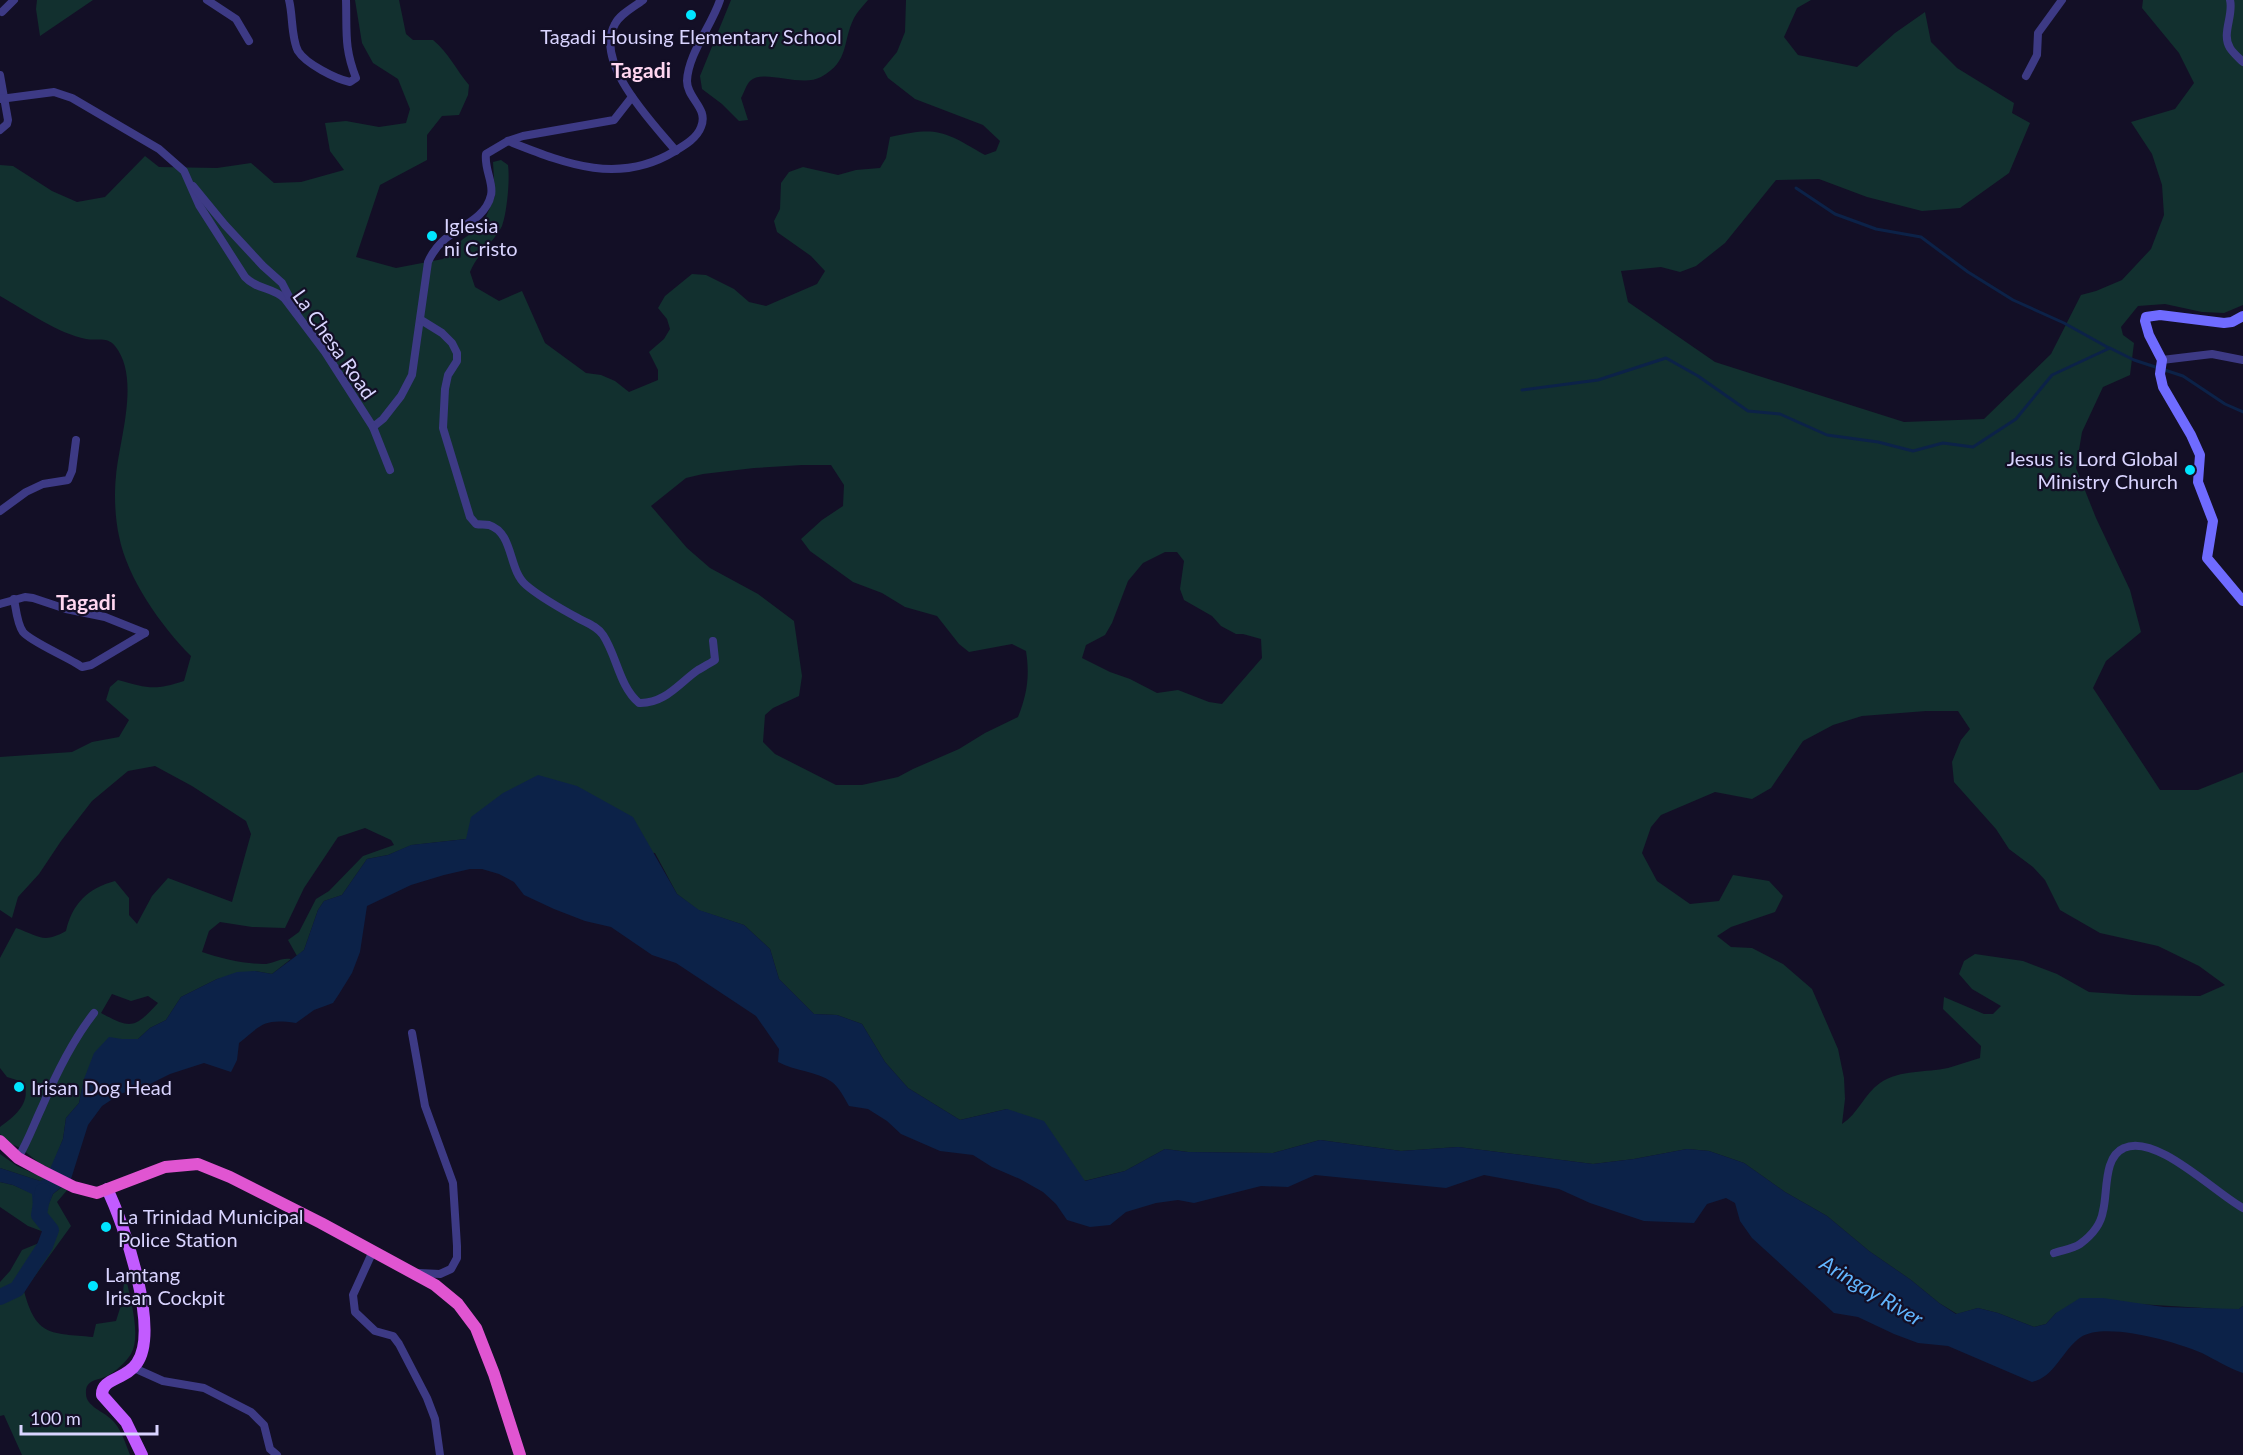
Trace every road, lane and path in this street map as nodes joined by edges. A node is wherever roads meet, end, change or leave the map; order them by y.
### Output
1 (14, 0) edge
2 (207, 0) edge
3 (289, 0) edge
4 (346, 0) edge
5 (643, 0) edge
6 (720, 0) edge
7 (2062, 0) edge
8 (2230, 0) edge
9 (1, 13) edge
10 (249, 41) dead end
11 (2243, 63) edge
12 (0, 75) edge
13 (2026, 75) dead end
14 (632, 97) junction
15 (2, 99) edge
16 (0, 130) edge
17 (507, 141) junction
18 (676, 151) junction
19 (190, 182) junction
20 (2243, 316) edge
21 (421, 320) junction
22 (301, 322) junction
23 (2243, 360) edge
24 (2161, 367) junction
25 (373, 427) junction
26 (76, 440) dead end
27 (390, 470) dead end
28 (0, 511) edge
29 (14, 599) junction
30 (2243, 601) edge
31 (0, 604) edge
32 (713, 641) dead end
33 (94, 1013) dead end
34 (412, 1033) dead end
35 (0, 1141) edge
36 (18, 1158) junction
37 (107, 1189) junction
38 (2243, 1208) edge
39 (373, 1251) junction
40 (2054, 1253) dead end
41 (410, 1272) junction
42 (134, 1368) junction
43 (142, 1455) edge
44 (277, 1455) edge
45 (440, 1455) edge
46 (520, 1455) edge

1 - 9 street
2 - 10 street
3 - 4 street
5 - 14 street
6 - 18 street
7 - 13 street
8 - 11 street
12 - 15 street
14 - 17 street
14 - 18 street
15 - 16 street
15 - 19 street, La Chesa Road
17 - 18 street
17 - 21 street, La Chesa Road
19 - 22 street
19 - 22 street, La Chesa Road
20 - 24 main road
21 - 25 street, La Chesa Road
21 - 32 street
22 - 25 street, La Chesa Road
23 - 24 street
24 - 30 main road
25 - 27 street
26 - 28 street
29 - 29 street
29 - 31 street
33 - 36 street
34 - 41 street
35 - 36 highway
36 - 37 highway
37 - 39 highway
37 - 42 main road
38 - 40 street
39 - 41 highway
39 - 45 street
41 - 46 highway
42 - 43 main road
42 - 44 street

